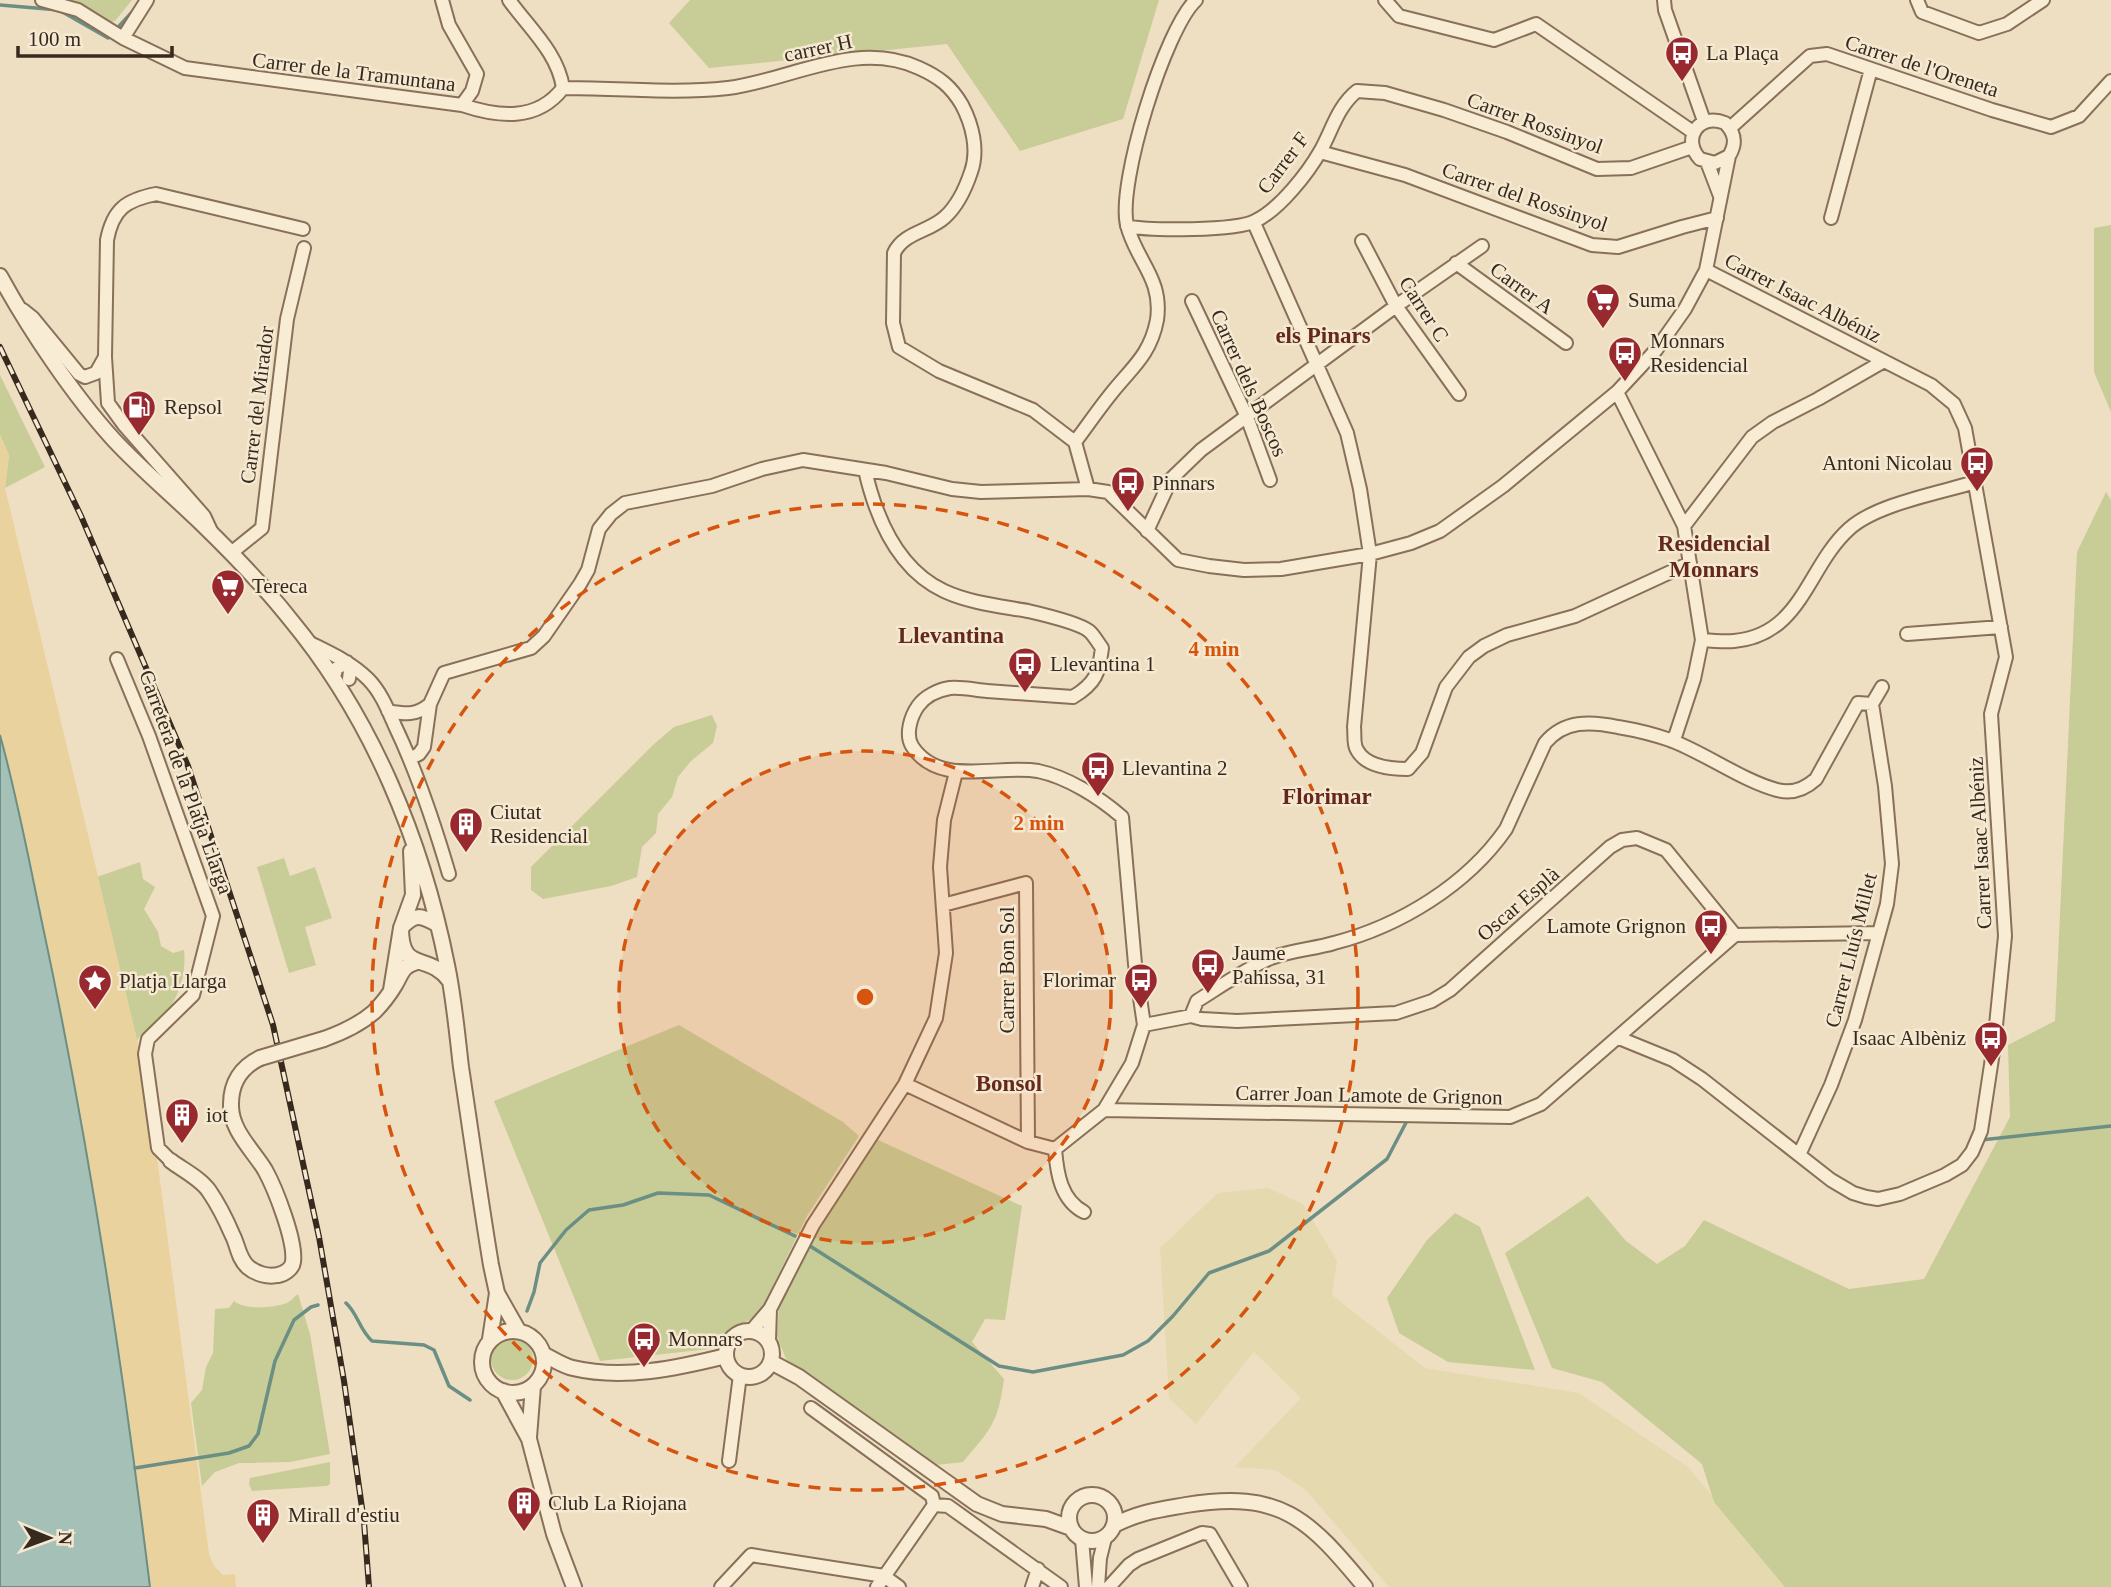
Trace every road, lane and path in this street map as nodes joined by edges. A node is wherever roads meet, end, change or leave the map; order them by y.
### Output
1 (42, 0) edge
2 (147, 0) edge
3 (442, 0) edge
4 (509, 0) edge
5 (1196, 0) edge
6 (1384, 0) edge
7 (1664, 0) edge
8 (1917, 0) edge
9 (2043, 0) edge
10 (121, 36) junction
11 (1871, 69) junction
12 (2111, 82) edge
13 (563, 88) junction
14 (1364, 91) joint
15 (462, 105) junction
16 (1704, 121) junction
17 (1730, 128) junction
18 (1693, 132) junction
19 (1692, 147) junction
20 (1320, 152) junction
21 (1729, 156) junction
22 (1707, 162) junction
23 (1720, 197) junction
24 (1717, 218) junction
25 (1831, 218) dead end
26 (1254, 223) junction
27 (1127, 226) junction
28 (303, 229) dead end
29 (1362, 241) dead end
30 (1482, 246) dead end
31 (304, 248) dead end
32 (1456, 263) junction
33 (1706, 270) junction
34 (0, 276) edge
35 (1192, 301) dead end
36 (18, 306) junction
37 (1396, 306) junction
38 (1566, 344) dead end
39 (105, 357) junction
40 (1884, 360) junction
41 (1315, 365) junction
42 (1617, 392) junction
43 (1459, 394) dead end
44 (1247, 417) junction
45 (1075, 442) junction
46 (865, 470) junction
47 (1270, 480) dead end
48 (1975, 482) junction
49 (1088, 489) junction
50 (1684, 526) junction
51 (1147, 531) junction
52 (213, 535) junction
53 (231, 553) junction
54 (1370, 554) junction
55 (1690, 563) junction
56 (2001, 627) junction
57 (1907, 634) dead end
58 (1702, 640) junction
59 (308, 642) junction
60 (117, 659) dead end
61 (366, 677) junction
62 (334, 678) junction
63 (346, 685) junction
64 (1882, 687) dead end
65 (430, 704) junction
66 (1872, 704) junction
67 (388, 711) junction
68 (1672, 741) junction
69 (411, 758) junction
70 (956, 772) junction
71 (410, 832) junction
72 (449, 874) dead end
73 (943, 905) junction
74 (438, 925) junction
75 (401, 928) junction
76 (1878, 933) junction
77 (1735, 935) junction
78 (417, 962) junction
79 (450, 981) junction
80 (391, 990) junction
81 (1191, 1016) junction
82 (1144, 1025) junction
83 (1619, 1038) junction
84 (905, 1084) junction
85 (1104, 1110) junction
86 (1028, 1142) junction
87 (1055, 1149) junction
88 (1799, 1156) junction
89 (172, 1161) joint
90 (1084, 1212) dead end
91 (497, 1293) junction
92 (770, 1309) junction
93 (518, 1330) junction
94 (752, 1330) junction
95 (491, 1339) junction
96 (769, 1340) junction
97 (543, 1354) junction
98 (726, 1356) junction
99 (771, 1362) junction
100 (572, 1368) junction
101 (740, 1375) junction
102 (537, 1381) junction
103 (503, 1391) junction
104 (810, 1408) dead end
105 (529, 1439) junction
106 (729, 1461) dead end
107 (1110, 1504) junction
108 (933, 1505) junction
109 (1073, 1506) junction
110 (1136, 1514) junction
111 (1045, 1519) junction
112 (1114, 1525) junction
113 (1071, 1528) junction
114 (1105, 1538) junction
115 (1082, 1539) junction
116 (1038, 1569) junction
117 (881, 1581) edge
118 (1236, 1585) edge
119 (574, 1587) edge
120 (721, 1587) edge
121 (899, 1587) edge
122 (1032, 1587) edge
123 (1061, 1587) edge
124 (1086, 1587) edge
125 (1098, 1587) edge
126 (1109, 1587) edge
127 (1365, 1587) edge

1 - 10 street, Carrer de la Tramuntana
2 - 10 street
3 - 15 street
4 - 13 street
5 - 27 street
6 - 18 street
7 - 16 street
8 - 9 street
10 - 15 street, Carrer de la Tramuntana
11 - 12 street, Carrer de l'Oreneta
11 - 17 street, Carrer de l'Oreneta
11 - 25 street
13 - 15 street, Carrer de la Tramuntana
13 - 45 street, carrer H
14 - 19 street, Carrer Rossinyol
14 - 20 street, Carrer F
16 - 17 street
16 - 18 street
17 - 21 street
18 - 19 street
19 - 22 street
20 - 24 street, Carrer del Rossinyol
20 - 26 street, Carrer F
21 - 22 street
21 - 23 street
22 - 23 street
23 - 24 street
24 - 33 street
26 - 27 street, Carrer F
26 - 41 street
27 - 45 street
28 - 39 street
29 - 37 street, Carrer C
30 - 32 street
31 - 53 street, Carrer del Mirador
32 - 37 street
32 - 38 street, Carrer A
33 - 40 street, Carrer Isaac Albéniz
33 - 42 street
34 - 36 street
35 - 44 street, Carrer dels Boscos
36 - 39 street
36 - 52 street
37 - 41 street
37 - 43 street, Carrer C
39 - 52 street
40 - 48 street, Carrer Isaac Albéniz
40 - 50 street
41 - 44 street
41 - 54 street
42 - 50 street
42 - 54 street
44 - 47 street, Carrer dels Boscos
44 - 51 street
45 - 49 street
46 - 49 street
46 - 65 street
46 - 70 street
48 - 56 street, Carrer Isaac Albéniz
48 - 58 street
49 - 51 street
50 - 55 street
51 - 54 street
52 - 53 street
53 - 59 street
54 - 55 street
55 - 58 street
56 - 57 street
56 - 88 street, Carrer Isaac Albéniz
58 - 68 street
59 - 61 street
59 - 62 street
60 - 89 street, Carretera de la Platja Llarga
61 - 63 street
61 - 67 street
62 - 63 street
62 - 63 street
63 - 71 street
64 - 66 street
65 - 67 street
65 - 69 street
66 - 68 street
66 - 76 street, Carrer Lluís Millet
67 - 69 street
68 - 81 street
69 - 72 street
70 - 73 street
70 - 82 street
71 - 74 street
71 - 75 street
73 - 84 street
73 - 86 street, Carrer Bon Sol
74 - 75 street
74 - 79 street
75 - 78 street
75 - 80 street
76 - 77 street
76 - 88 street, Carrer Lluís Millet
77 - 81 street, Oscar Esplà
77 - 83 street, Carrer Joan Lamote de Grignon
78 - 79 street
78 - 80 street, Carretera de la Platja Llarga
79 - 91 street
80 - 89 street, Carretera de la Platja Llarga, bridge
81 - 82 street, Oscar Esplà
82 - 85 street
83 - 85 street, Carrer Joan Lamote de Grignon
83 - 88 street, Carrer Isaac Albéniz
84 - 86 street
84 - 92 street
85 - 87 street
86 - 87 street
87 - 90 street
91 - 93 street
91 - 95 street
92 - 94 street
92 - 96 street
93 - 95 street
93 - 97 street
94 - 96 street
94 - 98 street
95 - 103 street
96 - 99 street
97 - 100 street
97 - 102 street
98 - 100 street
98 - 101 street
99 - 101 street
99 - 111 street
100 - 102 street
101 - 106 street
102 - 103 street
102 - 105 street
103 - 105 street
104 - 108 street
105 - 119 street
107 - 109 street
107 - 110 street
107 - 112 street
108 - 116 street
108 - 117 street
109 - 111 street
109 - 113 street
110 - 112 street
110 - 127 street
111 - 113 street
112 - 114 street
113 - 115 street
114 - 115 street
114 - 125 street
115 - 124 street
116 - 122 street
116 - 123 street
117 - 120 street
117 - 121 street
118 - 126 street

